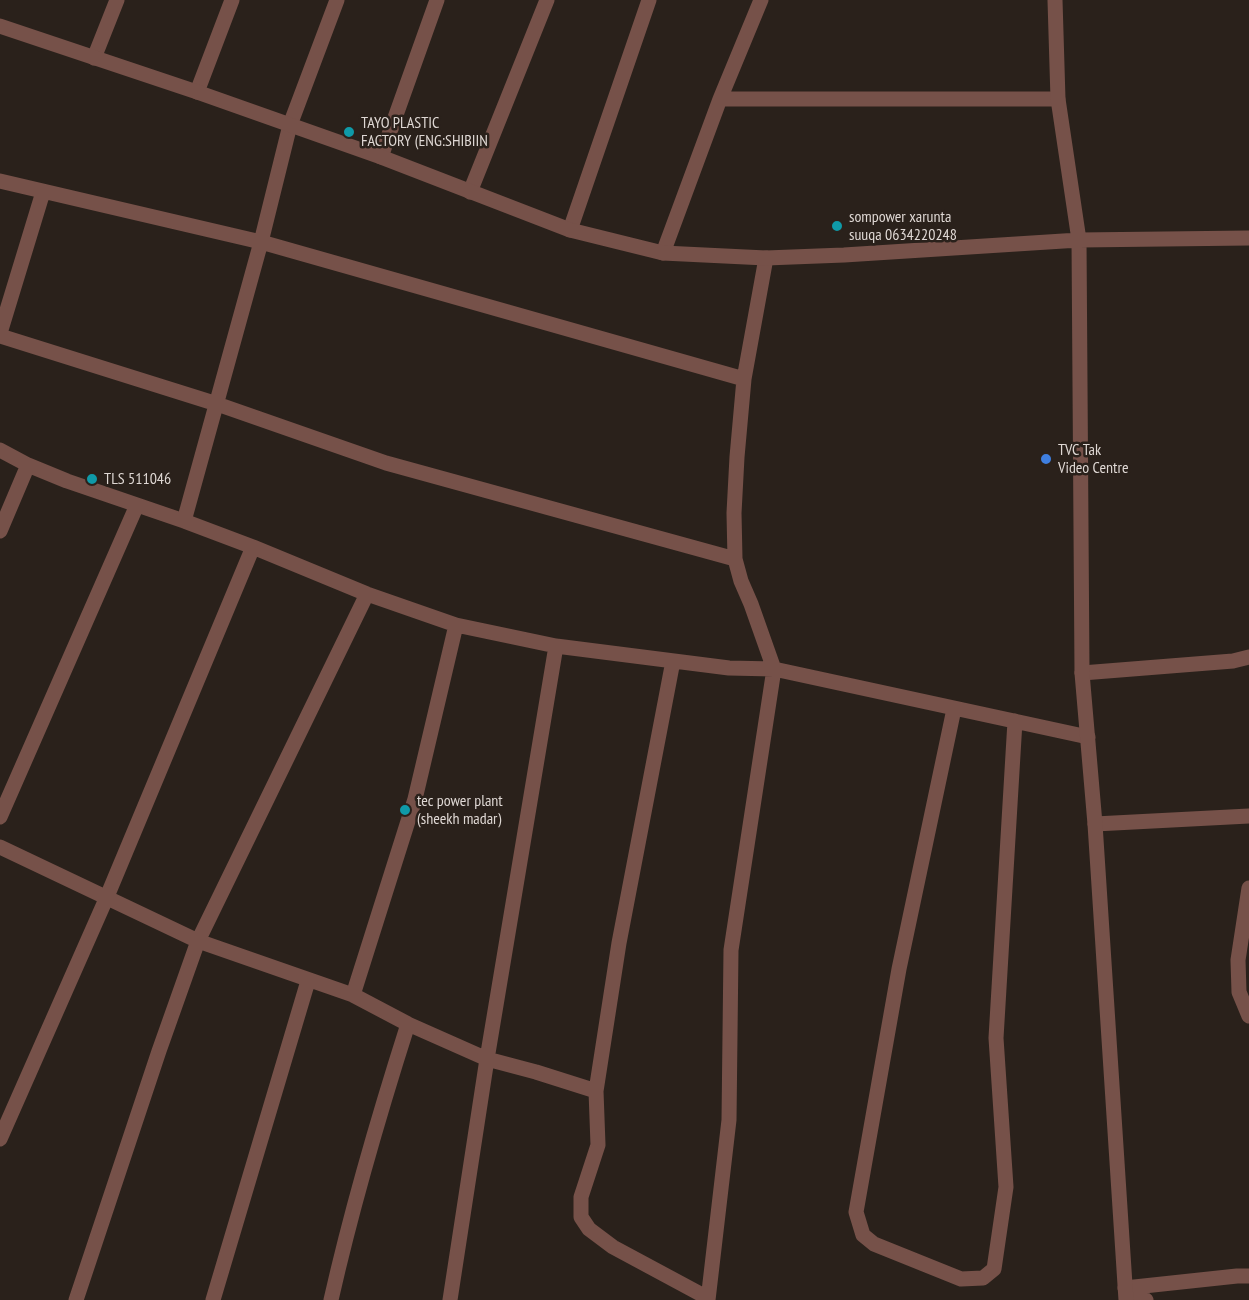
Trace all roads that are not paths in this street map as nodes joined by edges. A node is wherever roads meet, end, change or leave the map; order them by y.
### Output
1 (117, 0) edge
2 (232, 0) edge
3 (337, 0) edge
4 (437, 0) edge
5 (547, 0) edge
6 (650, 0) edge
7 (761, 0) edge
8 (1055, 0) edge
9 (0, 26) edge
10 (94, 58) junction
11 (197, 92) junction
12 (720, 99) junction
13 (1058, 99) junction
14 (290, 125) junction
15 (381, 157) junction
16 (0, 181) edge
17 (44, 192) junction
18 (470, 192) junction
19 (570, 230) junction
20 (1249, 238) edge
21 (1079, 240) junction
22 (261, 242) junction
23 (663, 253) junction
24 (766, 258) junction
25 (0, 334) edge
26 (744, 379) junction
27 (217, 404) junction
28 (0, 450) edge
29 (28, 465) junction
30 (137, 505) junction
31 (184, 521) junction
32 (0, 531) edge
33 (253, 547) junction
34 (735, 559) junction
35 (367, 594) junction
36 (456, 625) junction
37 (556, 646) junction
38 (1249, 657) edge
39 (673, 661) junction
40 (774, 669) junction
41 (1082, 673) junction
42 (954, 709) junction
43 (1015, 721) junction
44 (1088, 737) junction
45 (1249, 816) edge
46 (0, 817) edge
47 (1095, 824) junction
48 (0, 847) edge
49 (1249, 888) edge
50 (106, 899) junction
51 (198, 941) junction
52 (308, 981) junction
53 (353, 995) junction
54 (1249, 1016) edge
55 (408, 1024) junction
56 (487, 1059) junction
57 (596, 1091) junction
58 (0, 1139) edge
59 (1249, 1276) edge
60 (1126, 1294) edge
61 (708, 1299) edge
62 (76, 1300) edge
63 (213, 1300) edge
64 (331, 1300) edge
65 (450, 1300) edge
66 (1146, 1300) edge

1 - 10 street
2 - 11 street
3 - 14 street
4 - 15 street
5 - 18 street
6 - 19 street
7 - 12 street
8 - 13 street
9 - 10 street
10 - 11 street
11 - 14 street
12 - 13 street
12 - 23 street
13 - 21 street
14 - 15 street
14 - 22 street
15 - 18 street
16 - 17 street
17 - 22 street
17 - 25 street
18 - 19 street
19 - 23 street
20 - 21 street
21 - 24 street
21 - 41 street
22 - 26 street
22 - 27 street
23 - 24 street
24 - 26 street
25 - 27 street
26 - 34 street
27 - 31 street
27 - 34 street
28 - 29 street
29 - 30 street
29 - 32 street
30 - 31 street
30 - 46 street
31 - 33 street
33 - 35 street
33 - 50 street
34 - 40 street
35 - 36 street
35 - 51 street
36 - 37 street
36 - 53 street
37 - 39 street
37 - 56 street
38 - 41 street
39 - 40 street
39 - 57 street
40 - 42 street
40 - 61 street
41 - 44 street
42 - 43 street
42 - 43 street
43 - 44 street
44 - 47 street
45 - 47 street
47 - 60 street
48 - 50 street
49 - 54 street
50 - 51 street
50 - 58 street
51 - 52 street
51 - 62 street
52 - 53 street
52 - 63 street
53 - 55 street
55 - 56 street
55 - 64 street
56 - 57 street
56 - 65 street
57 - 61 street
59 - 60 street
60 - 66 street

